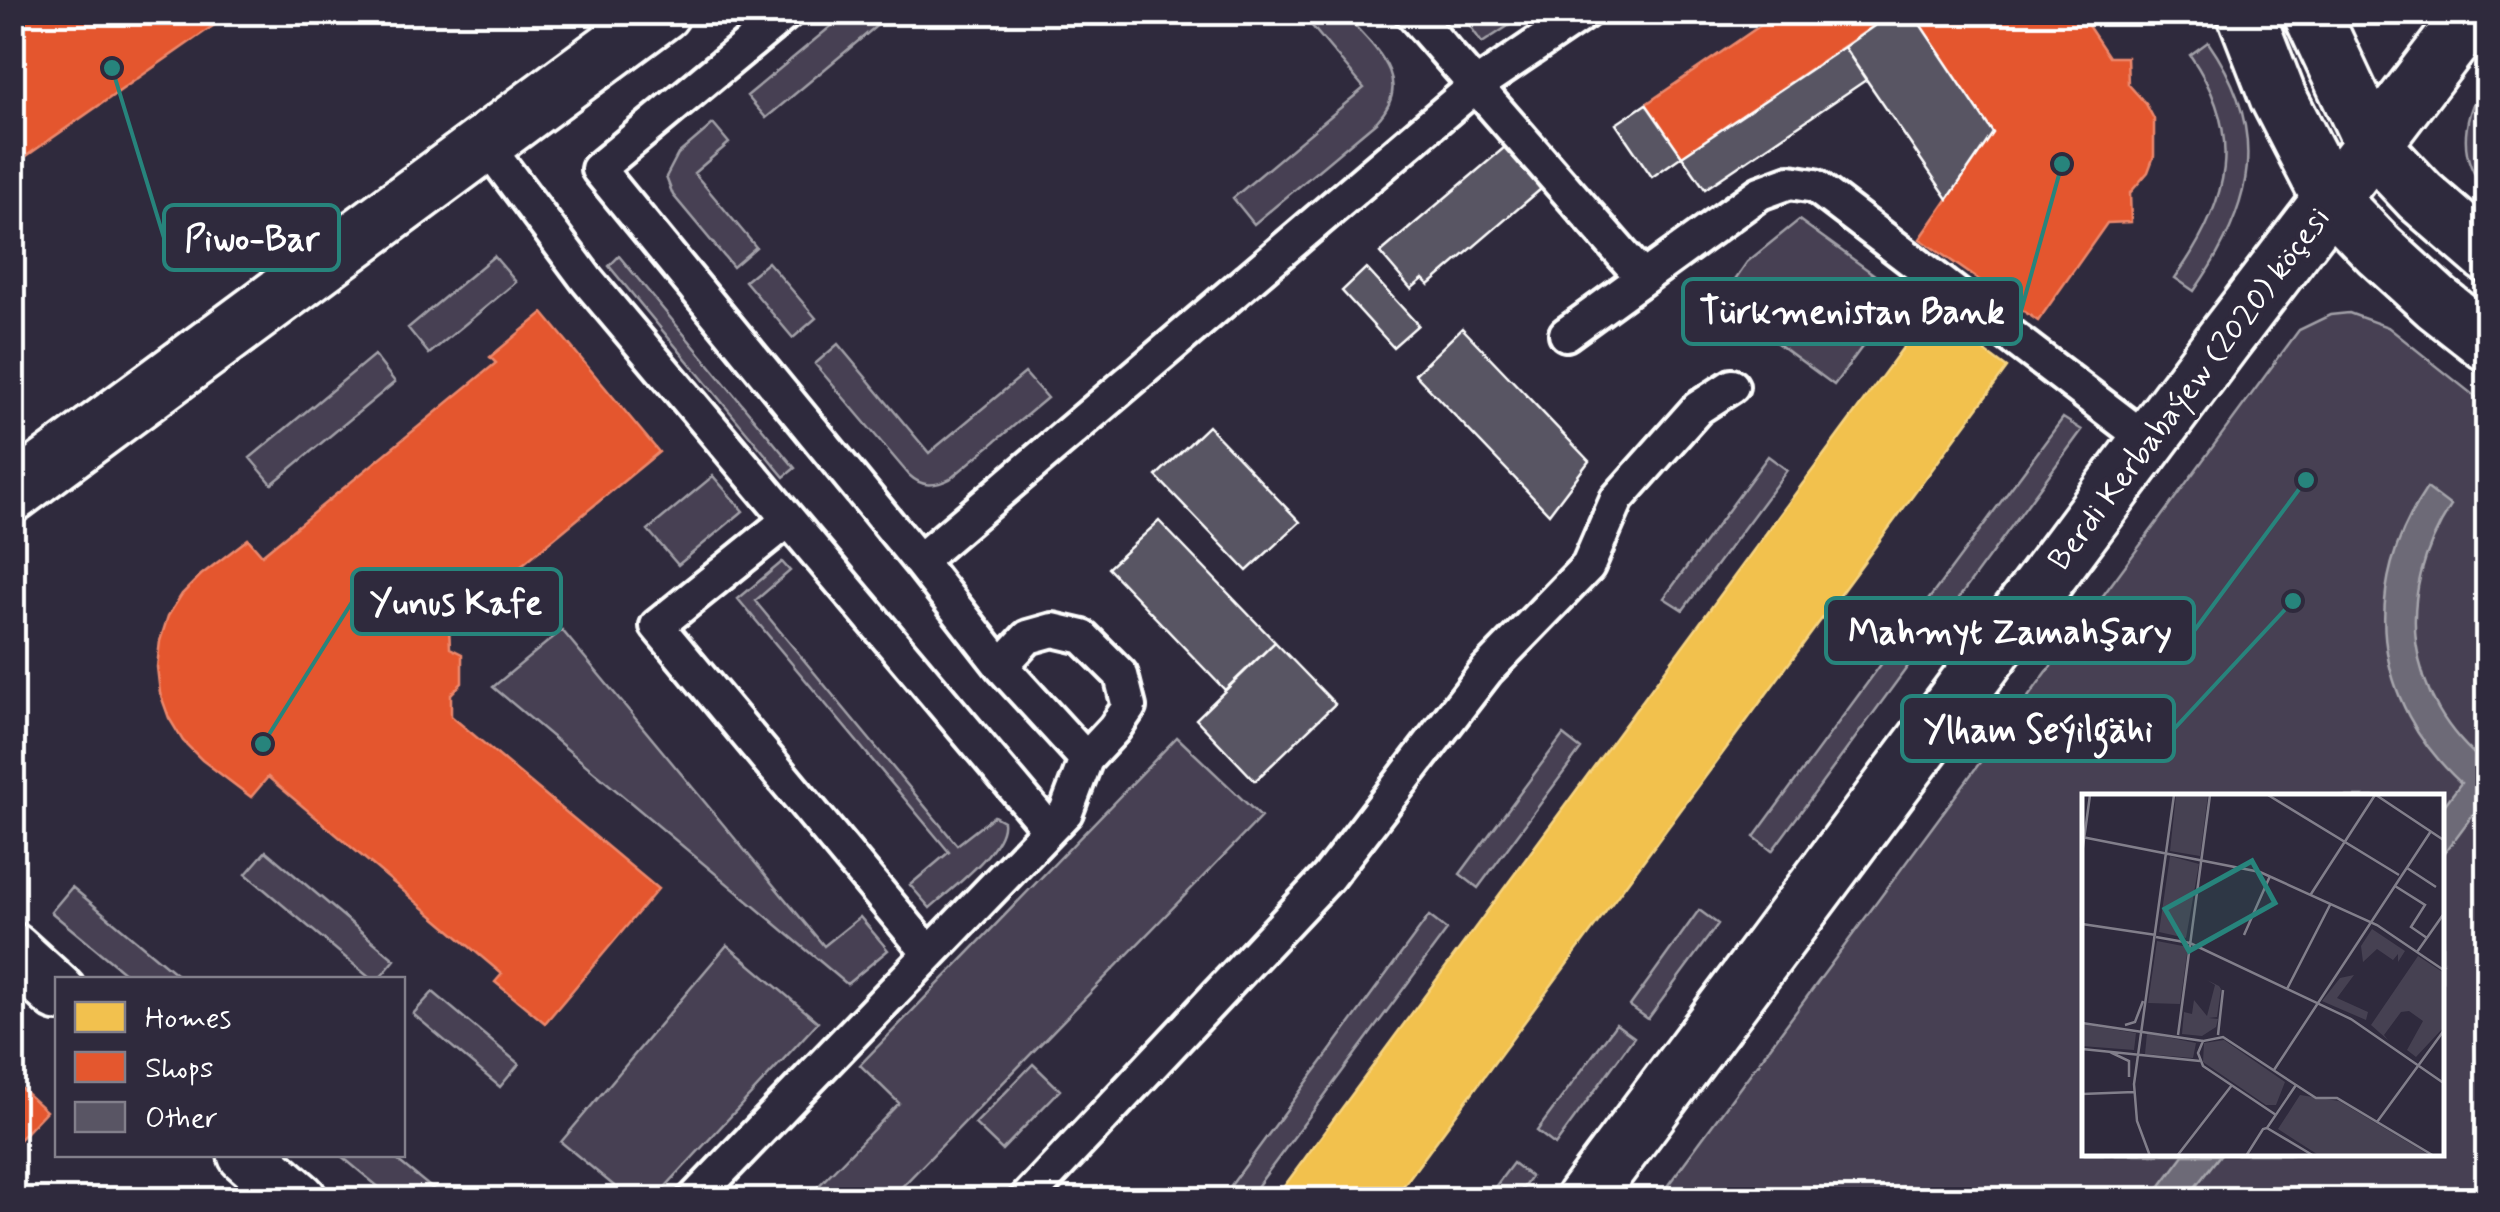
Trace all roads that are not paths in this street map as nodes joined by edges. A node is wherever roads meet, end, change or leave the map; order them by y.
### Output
1 (662, 12) edge
2 (787, 12) edge
3 (1411, 12) edge
4 (1585, 12) edge
5 (2244, 12) edge
6 (2311, 12) edge
7 (2474, 12) edge
8 (1474, 86) junction
9 (487, 146) junction
10 (2374, 147) junction
11 (2330, 200) junction
12 (2488, 255) edge
13 (1642, 278) junction
14 (1566, 334) dead end
15 (2488, 343) edge
16 (1732, 386) dead end
17 (2148, 441) junction
18 (12, 494) edge
19 (788, 521) junction
20 (919, 562) junction
21 (1001, 666) junction
22 (1086, 759) junction
23 (1049, 829) junction
24 (12, 951) edge
25 (929, 953) junction
26 (55, 990) edge
27 (249, 1157) edge
28 (1039, 1195) edge
29 (298, 1200) edge
30 (693, 1200) edge
31 (1583, 1200) edge

1 - 9 street
2 - 20 lane
3 - 8 lane
4 - 8 lane
5 - 11 street
6 - 10 street
7 - 10 street, Berdi Kerbabaýew (2020) köçesi
8 - 13 lane
8 - 20 lane
9 - 18 street
9 - 19 lane
10 - 11 street, Berdi Kerbabaýew (2020) köçesi
10 - 12 street
11 - 15 street
11 - 17 street, Berdi Kerbabaýew (2020) köçesi
13 - 14 lane
13 - 17 lane
16 - 28 lane
17 - 31 street, Berdi Kerbabaýew (2020) köçesi
19 - 23 lane
19 - 25 lane
20 - 21 lane
21 - 22 lane
21 - 22 lane
22 - 23 lane
23 - 25 lane
24 - 26 street
25 - 30 lane
27 - 29 street

